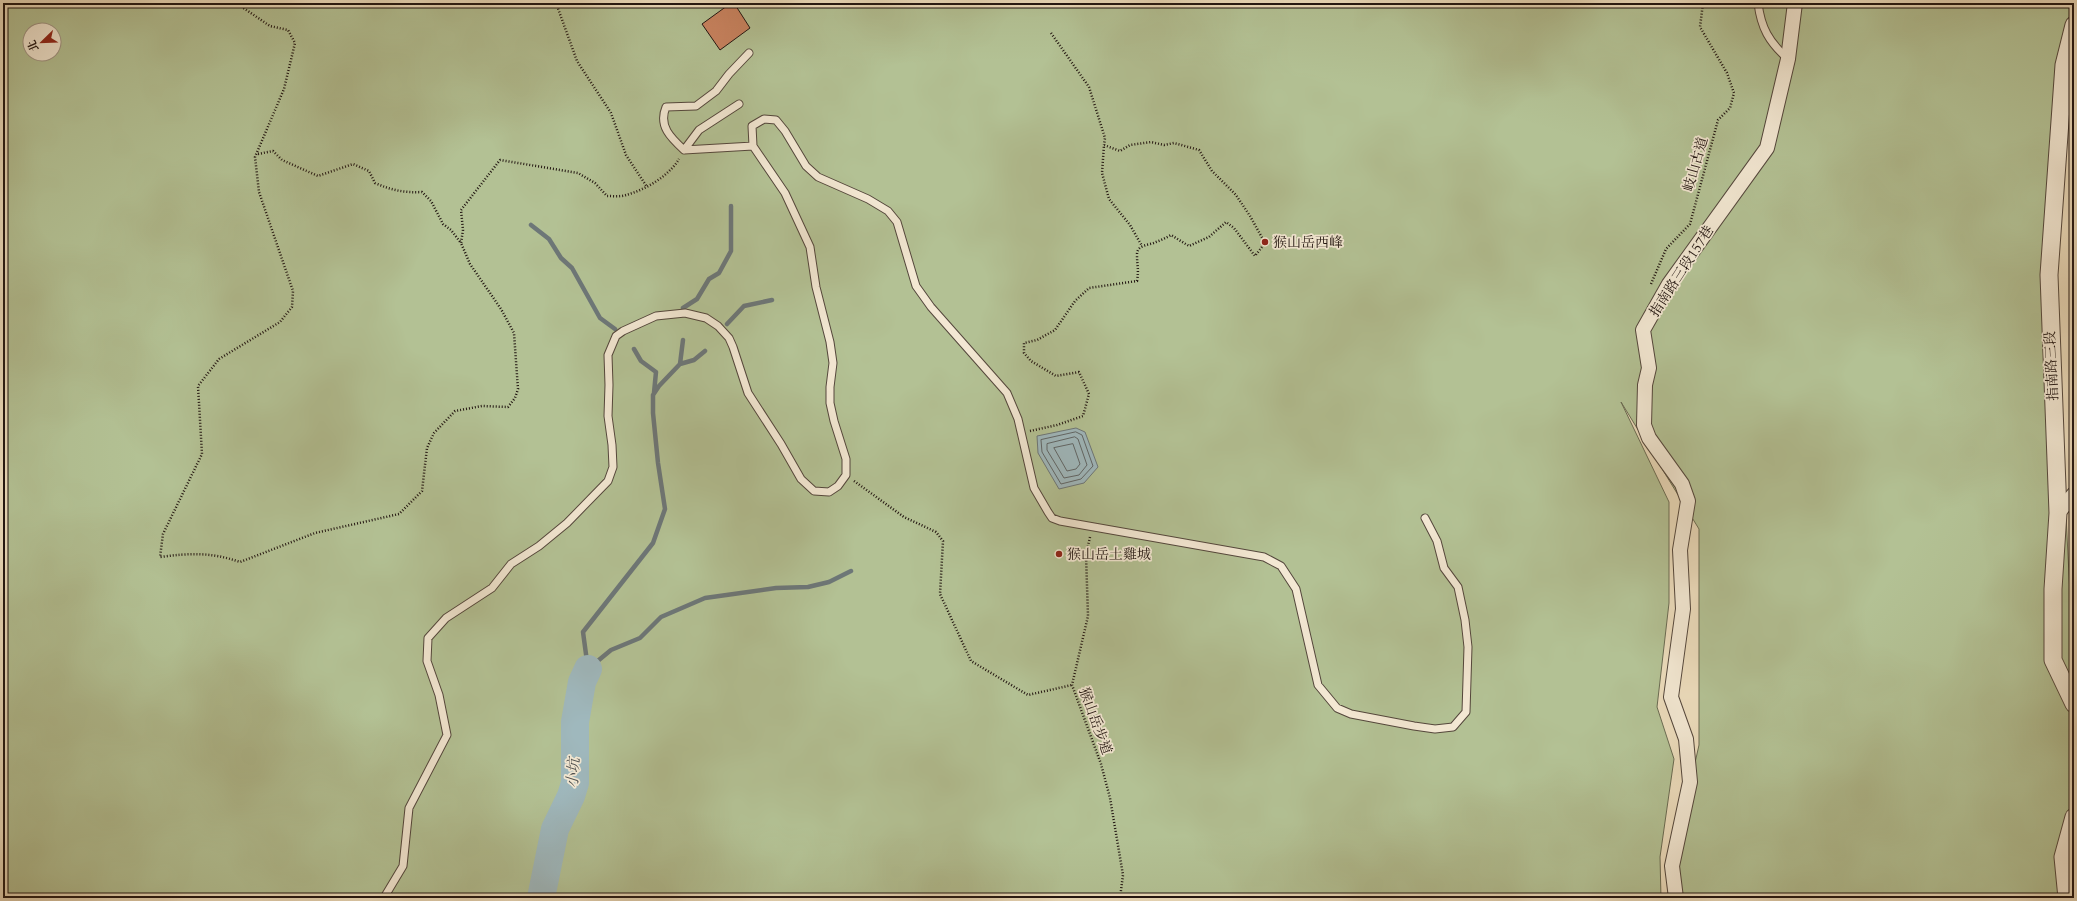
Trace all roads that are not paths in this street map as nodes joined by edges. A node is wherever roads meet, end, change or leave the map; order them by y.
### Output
1 (1758, 3) edge
2 (1795, 3) edge
3 (2074, 25) edge
4 (749, 53) dead end
5 (1788, 59) junction
6 (739, 104) dead end
7 (754, 146) junction
8 (684, 150) junction
9 (2074, 494) edge
10 (2058, 513) junction
11 (1425, 518) dead end
12 (2074, 704) edge
13 (2074, 817) edge
14 (381, 898) edge
15 (1676, 898) edge
16 (2068, 898) edge

1 - 5 lane
2 - 5 street, 指南路三段157巷
3 - 10 street, 指南路三段
4 - 8 lane
5 - 15 street, 指南路三段157巷
6 - 8 lane
7 - 8 lane
7 - 11 lane
7 - 14 lane
9 - 10 street
10 - 12 street, 指南路三段
13 - 16 street

